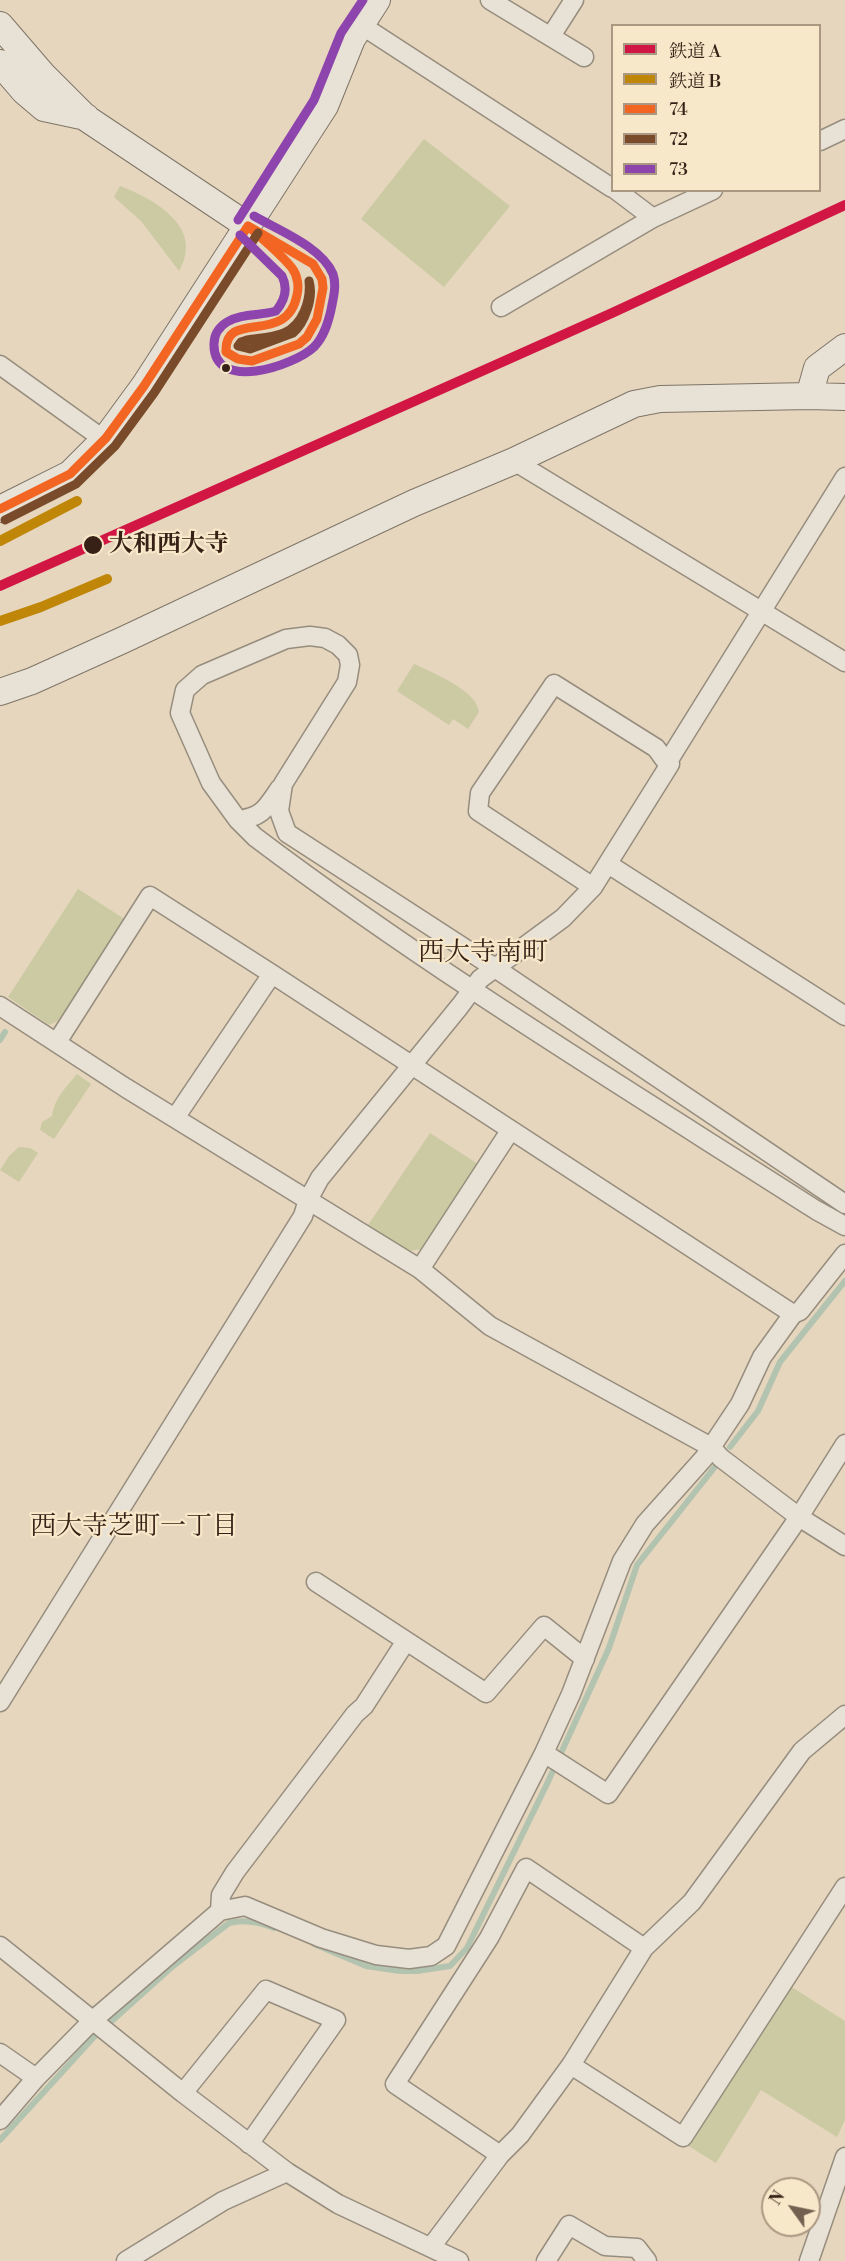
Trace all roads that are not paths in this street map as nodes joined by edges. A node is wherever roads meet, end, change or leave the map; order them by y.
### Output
1 (377, 0) edge
2 (490, 0) edge
3 (574, 0) edge
4 (0, 25) edge
5 (360, 25) junction
6 (551, 36) junction
7 (584, 57) dead end
8 (0, 63) edge
9 (86, 117) junction
10 (845, 129) edge
11 (821, 140) edge
12 (611, 187) edge
13 (618, 192) edge
14 (709, 192) edge
15 (654, 218) junction
16 (248, 226) junction
17 (501, 307) dead end
18 (845, 347) edge
19 (0, 365) edge
20 (809, 396) junction
21 (845, 397) edge
22 (106, 438) junction
23 (514, 461) junction
24 (845, 477) edge
25 (0, 509) edge
26 (761, 611) junction
27 (845, 662) edge
28 (0, 692) edge
29 (670, 764) dead end
30 (283, 784) junction
31 (238, 820) junction
32 (608, 864) junction
33 (593, 887) junction
34 (495, 968) junction
35 (272, 974) junction
36 (472, 990) junction
37 (0, 1006) edge
38 (845, 1016) edge
39 (57, 1042) junction
40 (411, 1065) junction
41 (175, 1118) junction
42 (510, 1131) junction
43 (308, 1200) junction
44 (845, 1204) edge
45 (845, 1226) edge
46 (845, 1254) edge
47 (420, 1269) junction
48 (793, 1314) junction
49 (845, 1444) edge
50 (711, 1447) junction
51 (799, 1517) junction
52 (845, 1546) edge
53 (316, 1582) dead end
54 (406, 1641) junction
55 (585, 1659) junction
56 (0, 1702) edge
57 (845, 1715) edge
58 (552, 1758) junction
59 (845, 1887) edge
60 (220, 1911) junction
61 (0, 1946) edge
62 (644, 1948) junction
63 (92, 2020) junction
64 (0, 2053) edge
65 (571, 2065) junction
66 (36, 2078) junction
67 (183, 2093) junction
68 (0, 2120) edge
69 (249, 2144) junction
70 (500, 2155) junction
71 (845, 2157) edge
72 (287, 2172) junction
73 (431, 2247) junction
74 (126, 2261) edge
75 (459, 2261) edge
76 (546, 2261) edge
77 (647, 2261) edge
78 (809, 2261) edge

1 - 5 street
2 - 6 street
3 - 6 street
4 - 9 street
5 - 12 street
5 - 16 street
6 - 7 street
8 - 9 street
9 - 16 street
10 - 11 street
13 - 15 street
14 - 15 street
15 - 17 street
16 - 22 street
18 - 20 street
19 - 22 street
20 - 21 street
20 - 23 street
22 - 25 street
23 - 26 street
23 - 28 street
24 - 26 street
26 - 27 street
26 - 33 street
29 - 32 street
30 - 31 street
30 - 31 street
30 - 34 street
31 - 36 street
32 - 33 street
32 - 38 street
33 - 34 street
34 - 36 street
34 - 44 street
35 - 39 street
35 - 40 street
35 - 41 street
36 - 40 street
36 - 45 street
37 - 39 street
39 - 41 street
40 - 42 street
40 - 43 street
41 - 43 street
42 - 47 street
42 - 48 street
43 - 47 street
43 - 56 street
46 - 48 street
47 - 50 street
48 - 50 street
49 - 51 street
50 - 51 street
50 - 55 street
51 - 52 street
51 - 58 street
53 - 54 street
54 - 55 street
54 - 60 street
55 - 58 street
57 - 62 street
58 - 60 street
59 - 65 street
60 - 63 street
61 - 63 street
62 - 65 street
62 - 70 street
63 - 66 street
63 - 67 street
64 - 66 street
65 - 70 street
66 - 68 street
67 - 69 street
67 - 69 street
69 - 72 street
70 - 73 street
71 - 78 street
72 - 73 street
72 - 74 street
73 - 75 street
76 - 77 street

